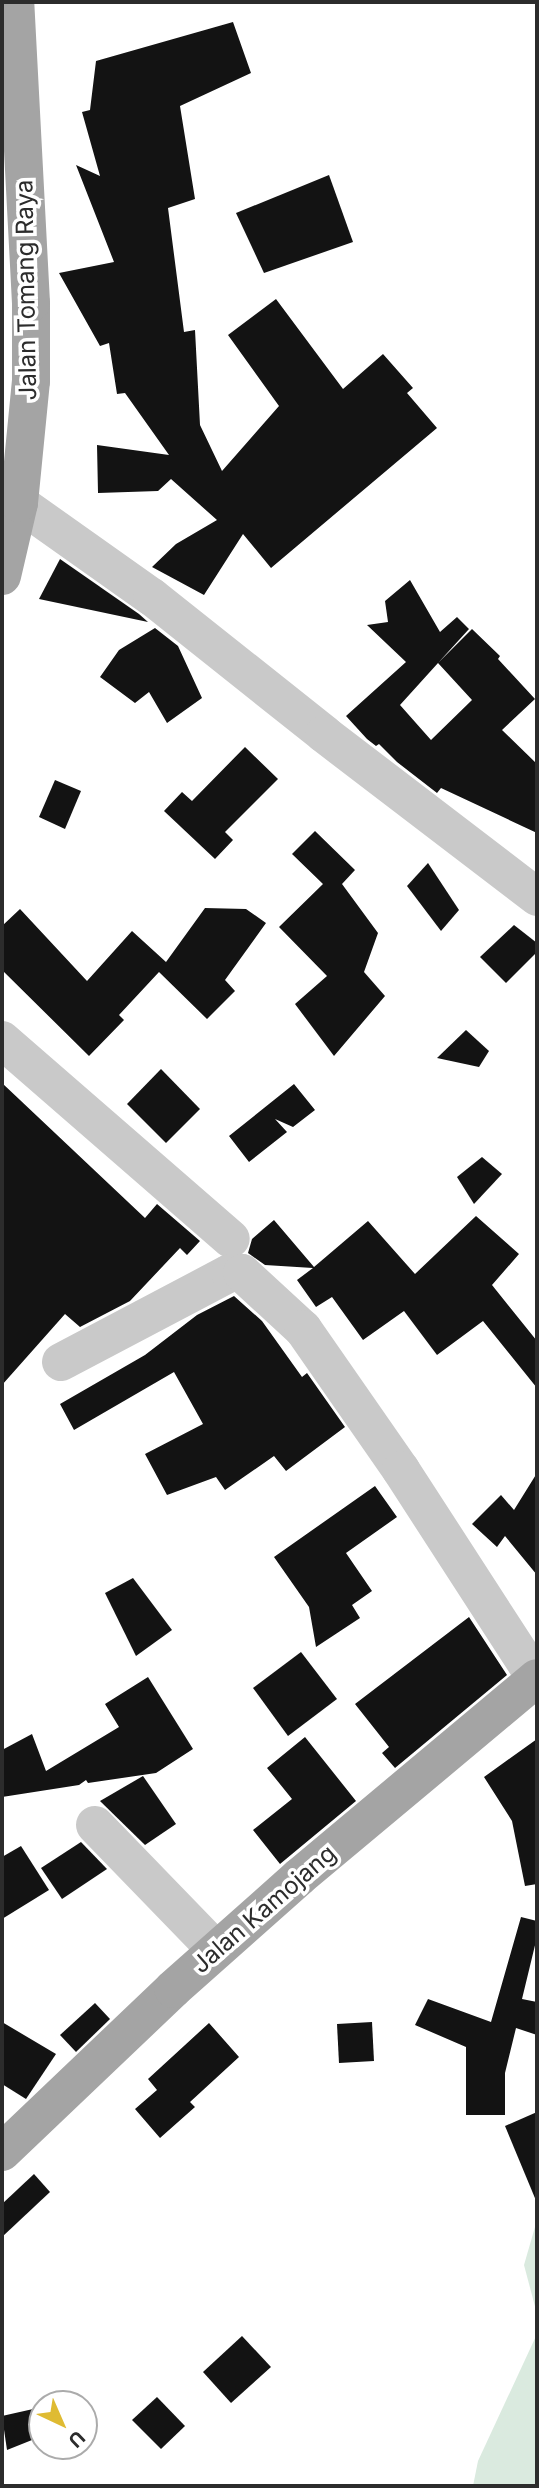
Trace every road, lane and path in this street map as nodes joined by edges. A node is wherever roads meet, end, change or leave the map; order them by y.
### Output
1 (15, 2) edge
2 (19, 503) junction
3 (2, 576) edge
4 (537, 897) edge
5 (2, 1040) edge
6 (231, 1239) dead end
7 (61, 1362) dead end
8 (537, 1678) edge
9 (95, 1825) dead end
10 (216, 1950) junction
11 (2, 2152) edge

1 - 2 main road, Jalan Tomang Raya
2 - 3 main road, Jalan Tomang Raya
2 - 4 street
5 - 6 street
7 - 8 street
8 - 10 main road, Jalan Kamojang
9 - 10 street
10 - 11 main road, Jalan Kamojang

